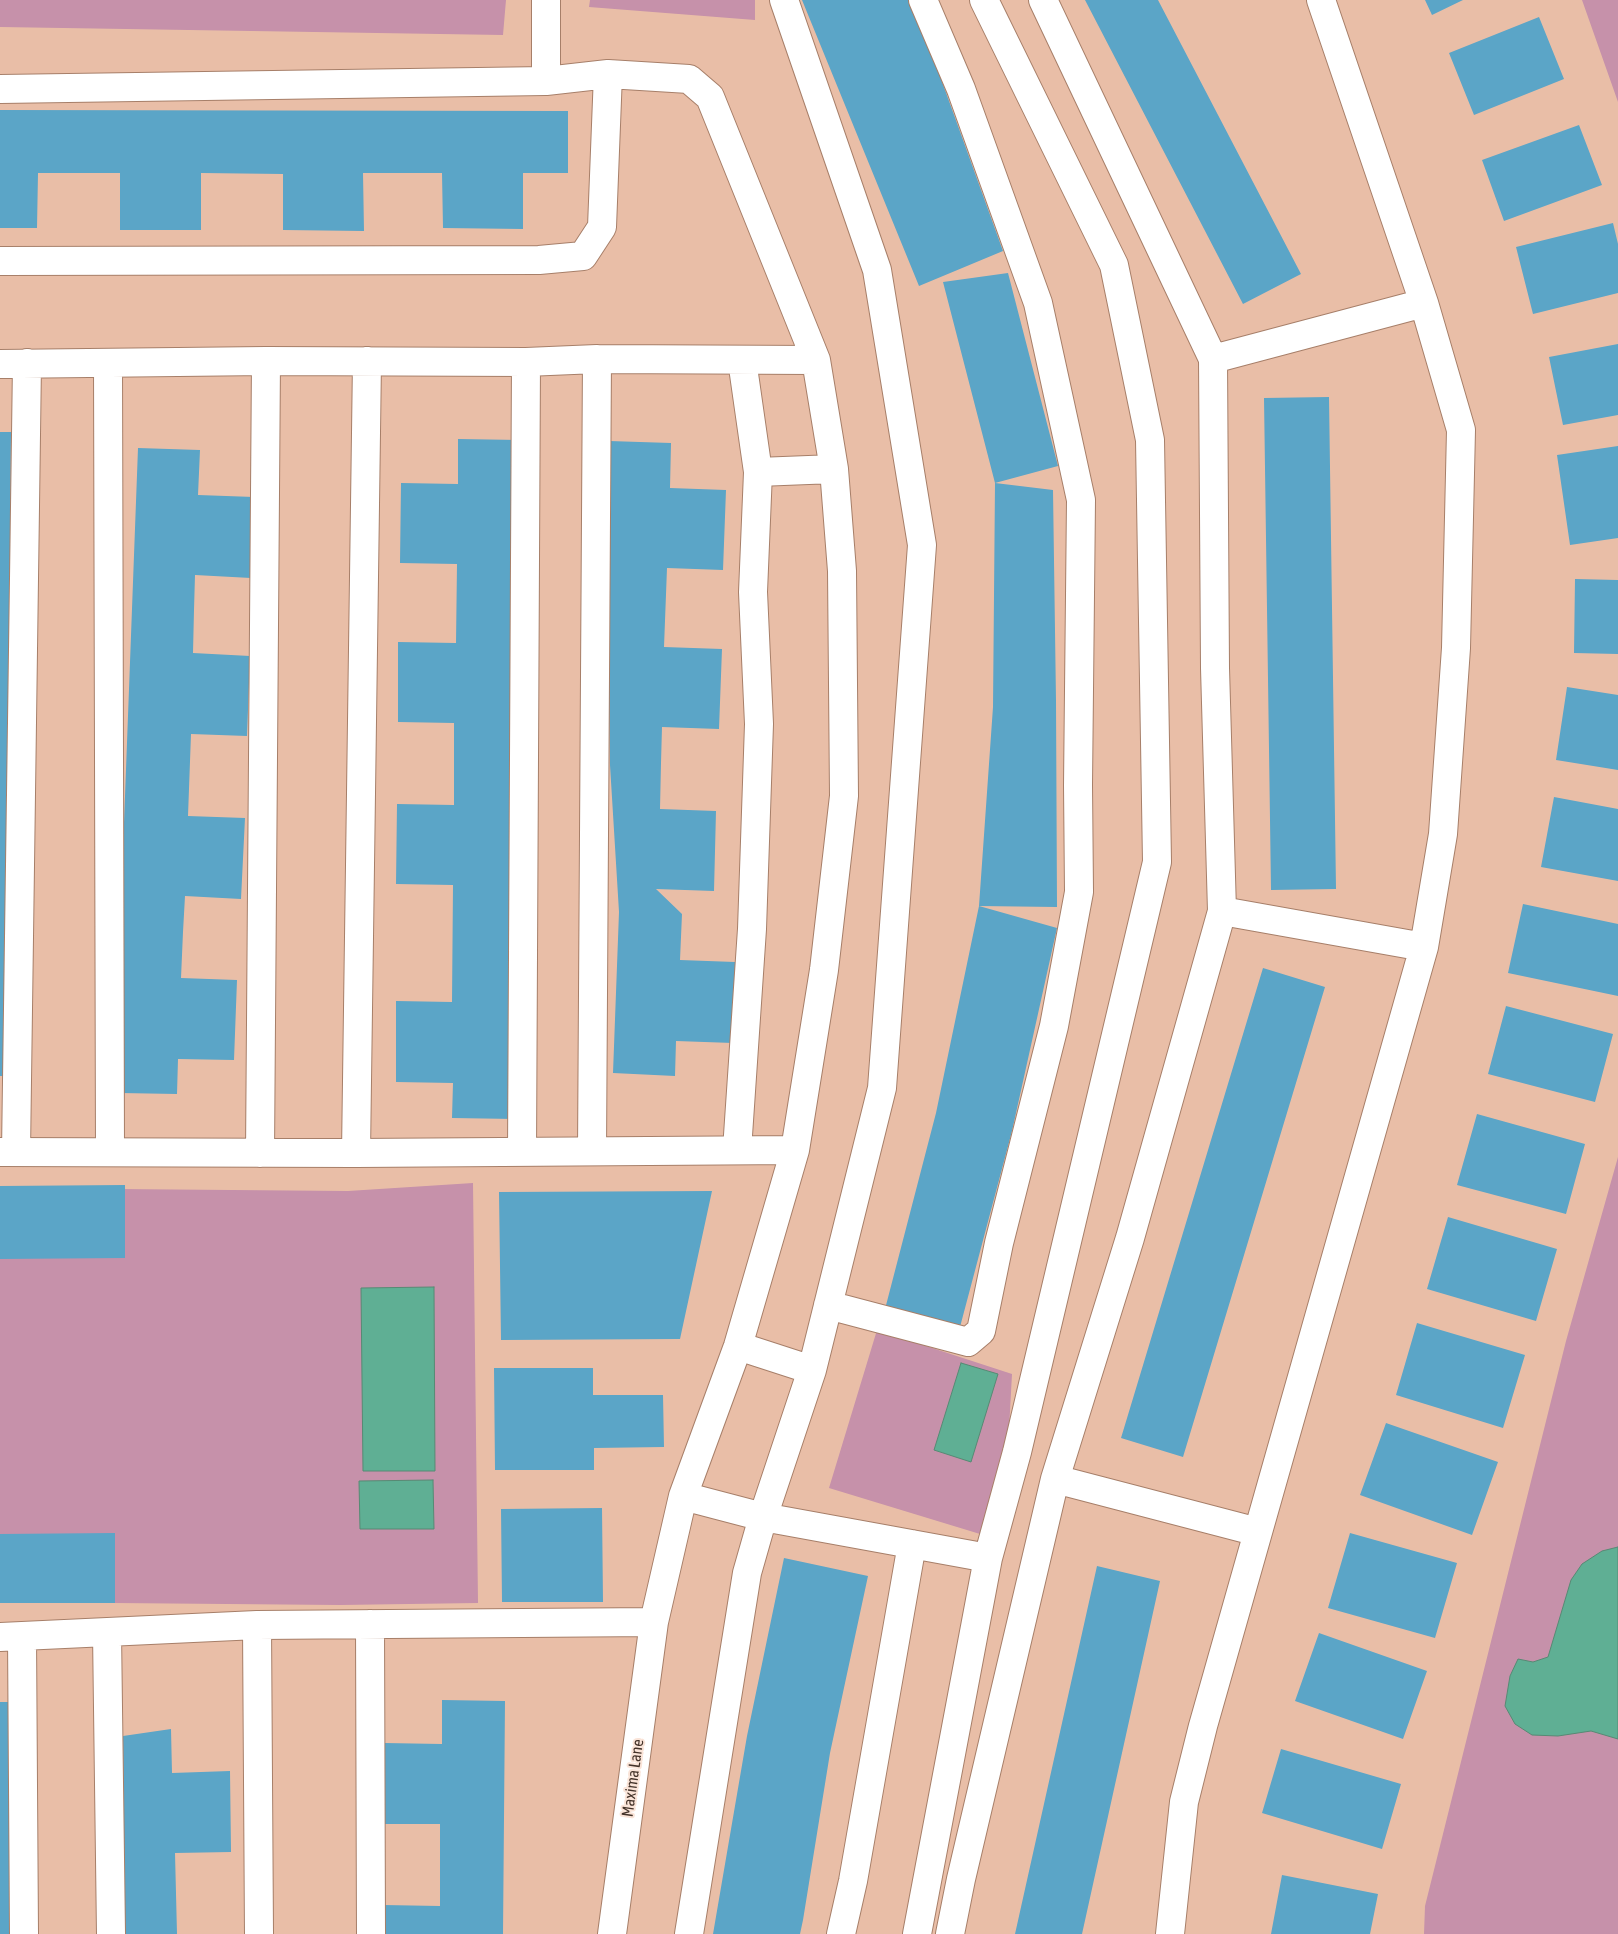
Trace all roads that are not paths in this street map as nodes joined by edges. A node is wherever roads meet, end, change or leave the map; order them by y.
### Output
1 (546, 0) edge
2 (784, 0) edge
3 (923, 0) edge
4 (984, 0) edge
5 (1043, 0) edge
6 (1322, 0) edge
7 (608, 74) junction
8 (546, 81) junction
9 (0, 89) edge
10 (0, 261) edge
11 (1424, 303) junction
12 (596, 359) junction
13 (1213, 359) junction
14 (742, 360) junction
15 (816, 360) junction
16 (266, 361) junction
17 (367, 361) junction
18 (526, 362) junction
19 (108, 363) junction
20 (0, 364) edge
21 (27, 364) junction
22 (834, 469) junction
23 (758, 472) junction
24 (1222, 911) junction
25 (1424, 947) junction
26 (737, 1150) junction
27 (795, 1150) junction
28 (592, 1151) junction
29 (8, 1152) edge
30 (110, 1152) junction
31 (522, 1152) junction
32 (260, 1153) junction
33 (356, 1153) junction
34 (828, 1304) junction
35 (738, 1346) junction
36 (812, 1370) junction
37 (1055, 1479) junction
38 (683, 1496) junction
39 (763, 1518) junction
40 (1258, 1532) junction
41 (912, 1544) junction
42 (988, 1558) junction
43 (654, 1622) junction
44 (257, 1624) junction
45 (370, 1624) junction
46 (107, 1632) junction
47 (11, 1636) edge
48 (24, 1934) edge
49 (110, 1934) edge
50 (260, 1934) edge
51 (371, 1934) edge
52 (612, 1934) edge
53 (689, 1934) edge
54 (841, 1934) edge
55 (917, 1934) edge
56 (950, 1934) edge
57 (1170, 1934) edge

1 - 8 street
2 - 34 street
3 - 34 street
4 - 42 street
5 - 13 street
6 - 11 street
7 - 8 street, Maxima Lane
7 - 10 street
7 - 15 street, Maxima Lane
8 - 9 street, Maxima Lane
11 - 13 street
11 - 25 street
12 - 14 street
12 - 18 street
12 - 28 street
13 - 24 street
14 - 15 street
14 - 23 street
15 - 22 street, Maxima Lane
16 - 17 street
16 - 19 street
16 - 32 street
17 - 18 street
17 - 33 street
18 - 31 street
19 - 21 street
19 - 30 street
20 - 21 street
21 - 29 street
22 - 23 street
22 - 27 street, Maxima Lane
23 - 26 street
24 - 25 street
24 - 37 street
25 - 40 street
26 - 27 street
26 - 28 street
27 - 35 street, Maxima Lane
28 - 31 street
29 - 30 street
30 - 32 street
31 - 33 street
32 - 33 street
34 - 36 street
35 - 36 street
35 - 38 street, Maxima Lane
36 - 39 street
37 - 40 street
37 - 56 street
38 - 39 street
38 - 43 street, Maxima Lane
39 - 41 street
39 - 53 street
40 - 57 street
41 - 42 street
41 - 54 street
42 - 55 street
43 - 45 street
43 - 52 street, Maxima Lane
44 - 45 street
44 - 46 street
44 - 50 street
45 - 51 street
46 - 47 street
46 - 49 street
47 - 48 street

